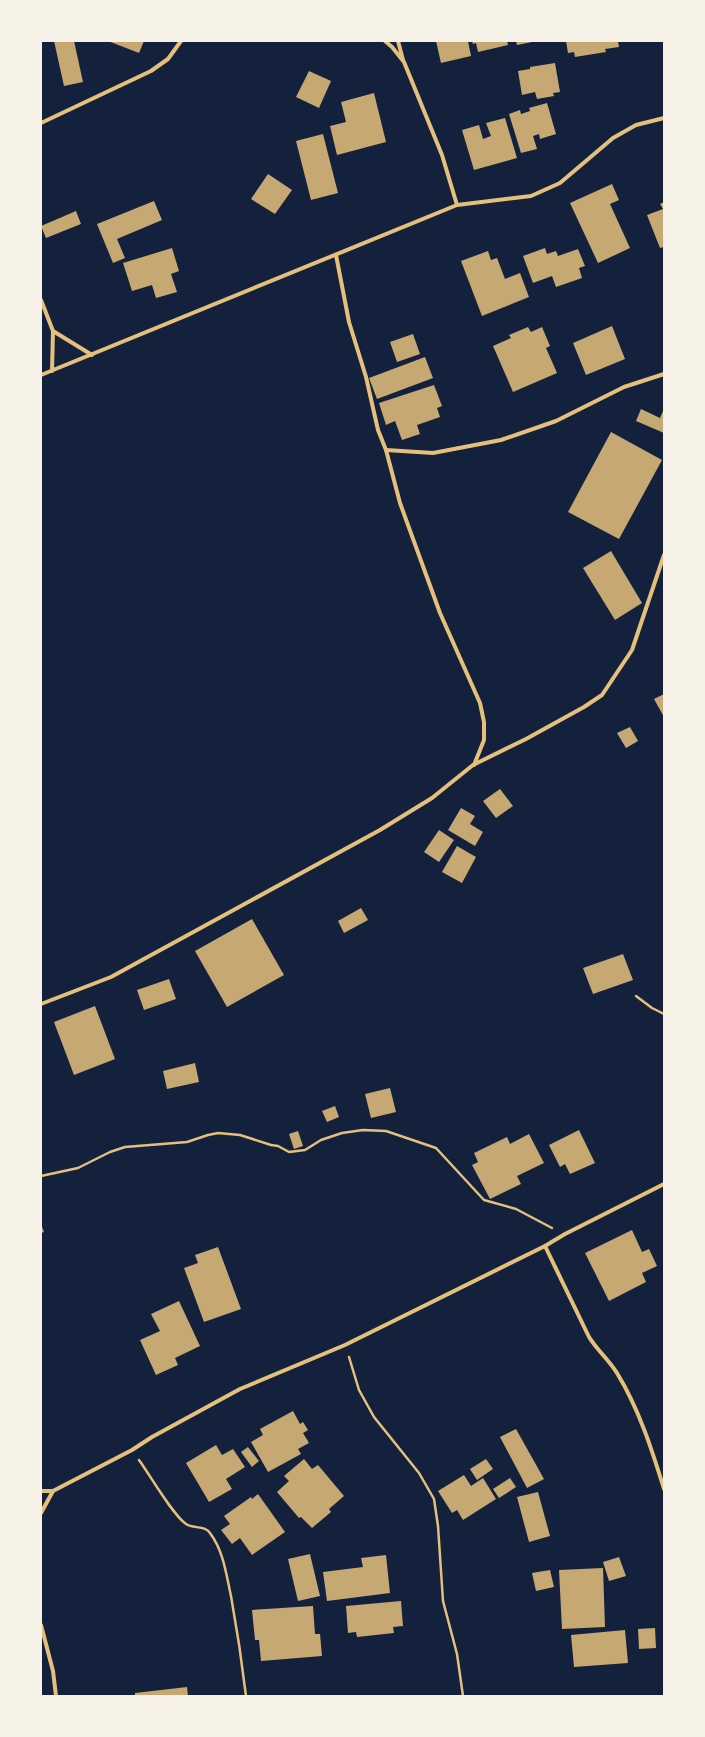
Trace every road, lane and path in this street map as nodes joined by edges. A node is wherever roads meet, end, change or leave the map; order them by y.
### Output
1 (181, 41) edge
2 (386, 41) edge
3 (398, 41) edge
4 (404, 62) junction
5 (664, 118) edge
6 (41, 123) edge
7 (457, 205) junction
8 (336, 255) junction
9 (41, 300) edge
10 (54, 331) junction
11 (92, 355) junction
12 (52, 371) junction
13 (664, 374) edge
14 (41, 375) edge
15 (386, 450) junction
16 (664, 555) edge
17 (473, 765) junction
18 (636, 996) dead end
19 (41, 1004) edge
20 (664, 1014) edge
21 (41, 1176) edge
22 (664, 1184) edge
23 (565, 1234) junction
24 (545, 1246) junction
25 (345, 1345) junction
26 (132, 1450) junction
27 (664, 1489) edge
28 (41, 1491) edge
29 (53, 1491) junction
30 (41, 1513) edge
31 (41, 1625) edge
32 (56, 1696) edge
33 (246, 1696) edge
34 (463, 1696) edge

1 - 6 street
2 - 4 street
3 - 4 street
4 - 7 street
5 - 7 street
7 - 8 street
8 - 11 street
8 - 15 street
9 - 10 street
10 - 11 street
10 - 12 street
11 - 12 street
12 - 14 street
13 - 15 street
15 - 17 street
16 - 17 street
17 - 19 street
18 - 20 path
21 - 23 path
22 - 23 street
23 - 24 street
24 - 25 street
24 - 27 street
25 - 26 street
25 - 34 path
26 - 29 street
26 - 33 path
28 - 29 street
29 - 30 street
31 - 32 street

